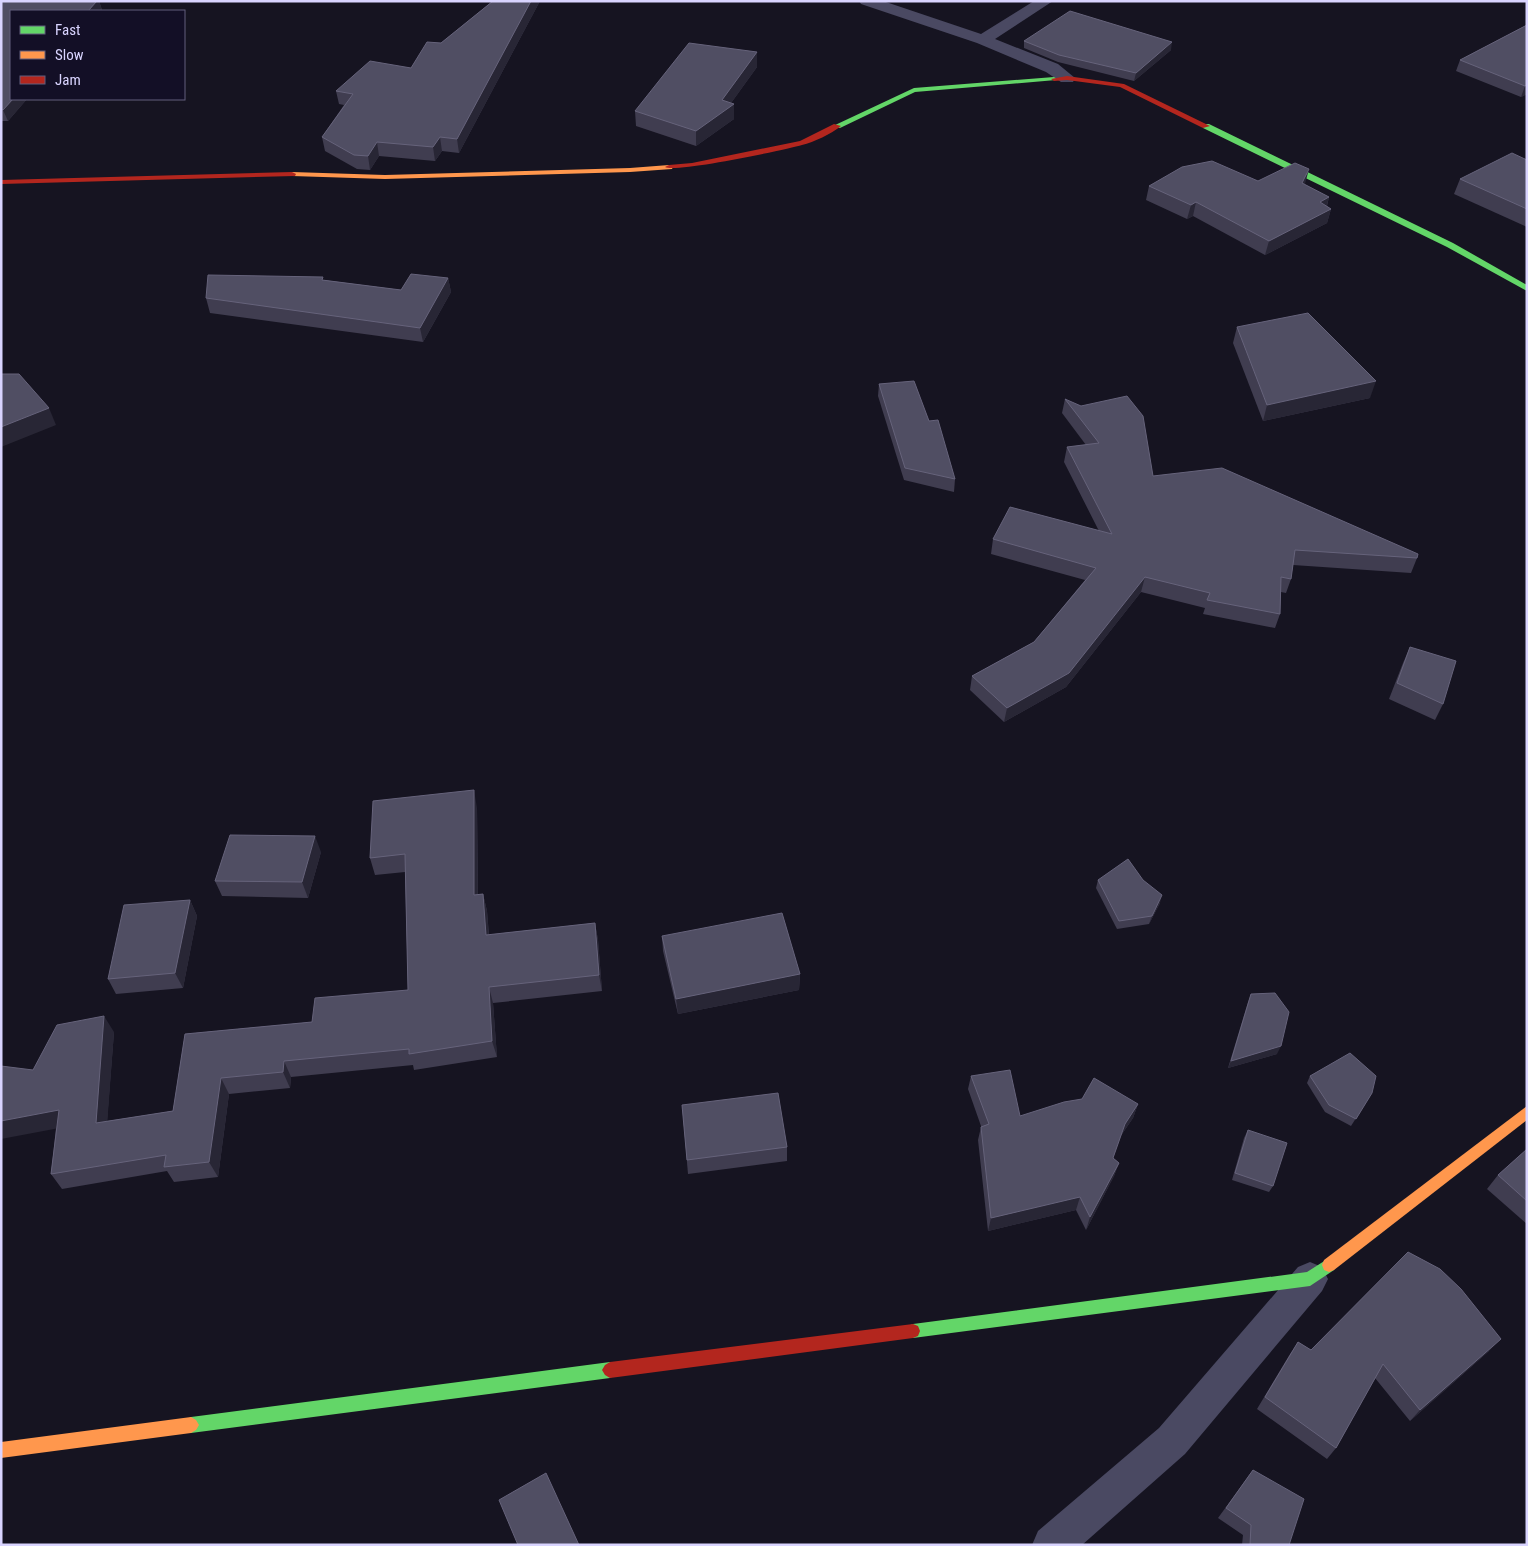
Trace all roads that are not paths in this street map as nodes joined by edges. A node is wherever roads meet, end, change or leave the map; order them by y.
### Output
1 (867, 1) edge
2 (1045, 1) edge
3 (983, 40) junction
4 (1067, 78) junction
5 (1, 182) edge
6 (1527, 289) edge
7 (1527, 1112) edge
8 (1310, 1279) junction
9 (1, 1450) edge
10 (1052, 1545) edge

1 - 3 street
2 - 3 street
3 - 4 street
4 - 5 street
4 - 6 street
7 - 8 street
8 - 9 street
8 - 10 street

